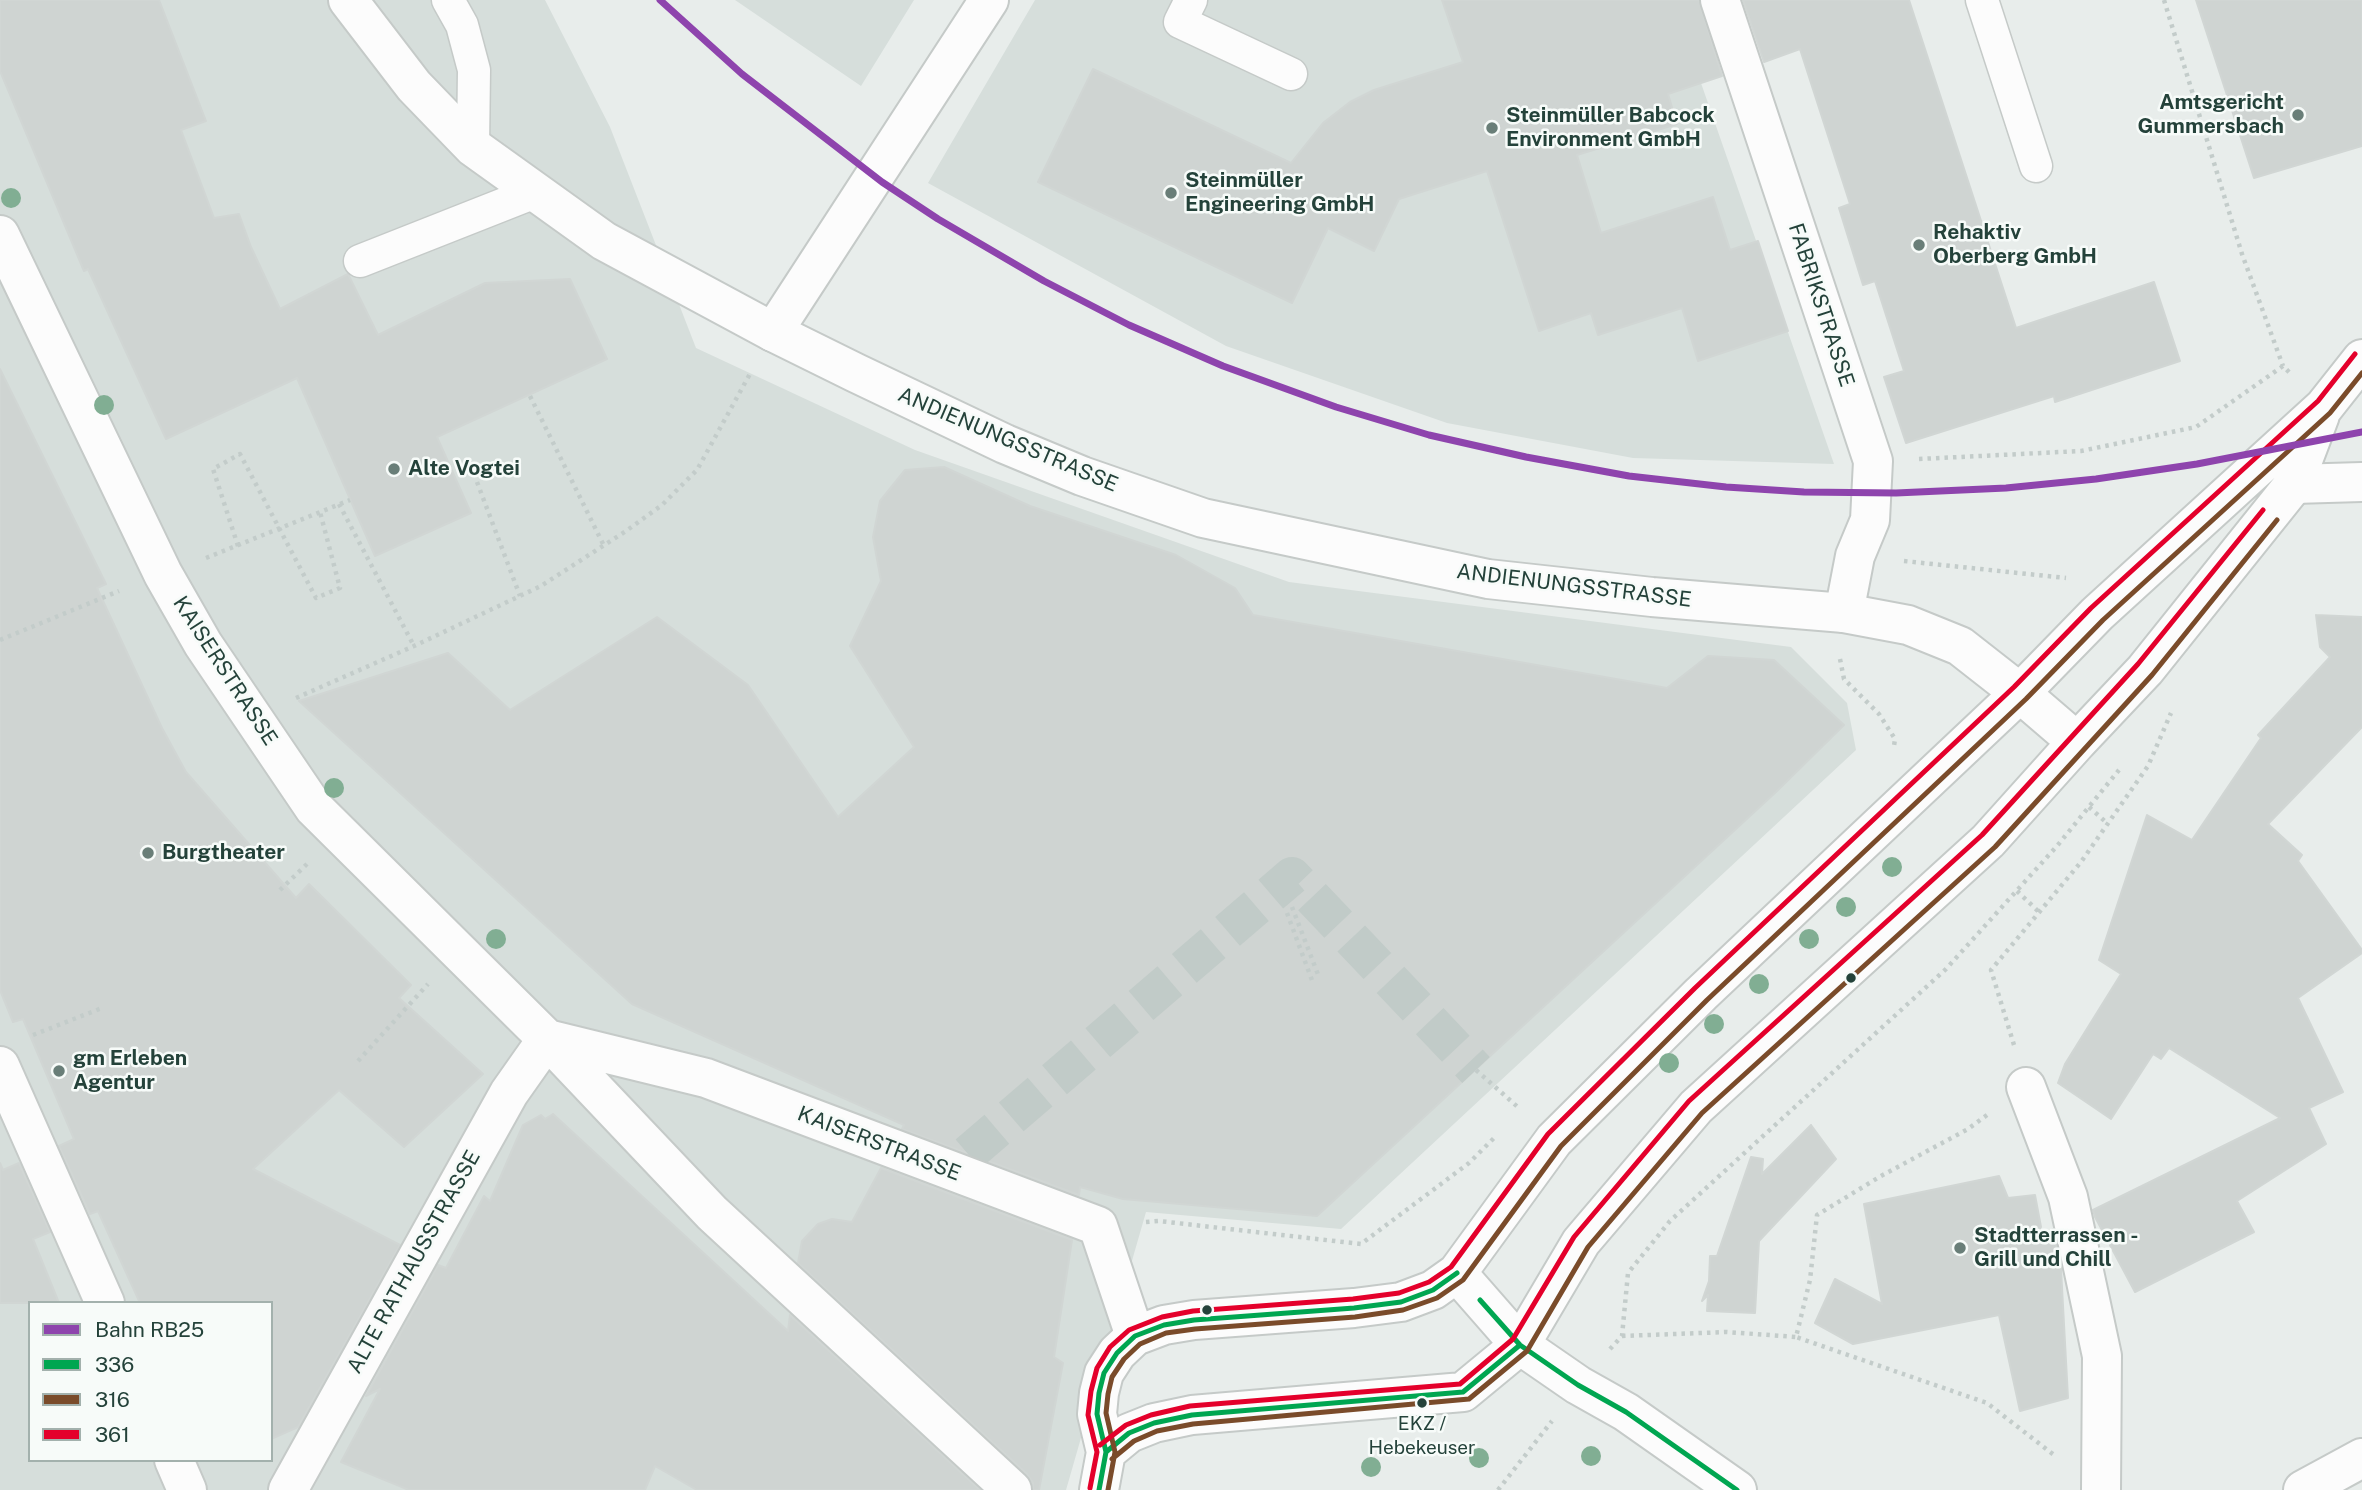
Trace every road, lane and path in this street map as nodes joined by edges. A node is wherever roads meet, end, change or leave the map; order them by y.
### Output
1 (348, 0) edge
2 (448, 0) edge
3 (989, 0) edge
4 (1191, 0) edge
5 (1720, 0) edge
6 (1982, 0) edge
7 (2164, 0) edge
8 (1291, 74) dead end
9 (473, 147) junction
10 (2036, 166) dead end
11 (535, 192) junction
12 (0, 235) edge
13 (360, 261) dead end
14 (773, 332) junction
15 (2362, 359) edge
16 (2283, 366) junction
17 (530, 396) dead end
18 (2324, 407) junction
19 (1873, 461) junction
20 (477, 482) dead end
21 (2362, 482) edge
22 (2294, 485) junction
23 (350, 500) dead end
24 (339, 504) junction
25 (320, 512) junction
26 (279, 529) junction
27 (238, 546) junction
28 (604, 546) junction
29 (219, 554) dead end
30 (1855, 556) junction
31 (163, 573) junction
32 (520, 596) junction
33 (1844, 613) junction
34 (2097, 614) junction
35 (0, 639) edge
36 (414, 646) junction
37 (2145, 670) junction
38 (2020, 693) junction
39 (2178, 699) junction
40 (243, 703) junction
41 (2160, 721) dead end
42 (2077, 742) junction
43 (1894, 751) dead end
44 (2124, 764) dead end
45 (2089, 807) junction
46 (2108, 824) junction
47 (2017, 891) junction
48 (1292, 907) dead end
49 (2039, 912) junction
50 (1287, 913) dead end
51 (1319, 977) dead end
52 (1313, 983) dead end
53 (424, 988) dead end
54 (102, 1008) dead end
55 (547, 1039) junction
56 (12, 1052) edge
57 (358, 1061) dead end
58 (1476, 1070) tunnel mouth
59 (2026, 1087) junction
60 (1531, 1101) dead end
61 (1521, 1110) junction
62 (1512, 1119) dead end
63 (1495, 1136) dead end
64 (1555, 1140) junction
65 (1098, 1226) junction
66 (1457, 1273) junction
67 (104, 1301) edge
68 (1135, 1336) junction
69 (1796, 1337) junction
70 (1520, 1345) junction
71 (1578, 1385) junction
72 (1105, 1452) junction
73 (2058, 1458) dead end
74 (2362, 1458) edge
75 (175, 1462) edge
76 (187, 1490) edge
77 (288, 1490) edge
78 (1012, 1490) edge
79 (1099, 1490) edge
80 (1498, 1490) edge
81 (1737, 1490) edge
82 (2101, 1490) edge
83 (2303, 1490) edge

1 - 9 street, ANDIENUNGSSTRASSE
2 - 9 lane
3 - 14 street
4 - 8 lane
5 - 19 street, FABRIKSTRASSE
6 - 10 lane
7 - 16 path
9 - 11 street, ANDIENUNGSSTRASSE
11 - 13 lane
11 - 14 street, ANDIENUNGSSTRASSE
12 - 31 street, KAISERSTRASSE
14 - 28 path
14 - 33 street, ANDIENUNGSSTRASSE
15 - 18 street
16 - 18 path
16 - 19 path
17 - 28 path
18 - 22 street
18 - 34 street
19 - 30 street, FABRIKSTRASSE
20 - 32 path
21 - 22 street
22 - 37 street
23 - 24 path
24 - 25 path
24 - 36 path
25 - 26 path
25 - 26 path
26 - 27 path
26 - 27 path
27 - 29 path
28 - 32 path
30 - 33 street, FABRIKSTRASSE
30 - 34 path
31 - 35 path
31 - 40 street, KAISERSTRASSE
32 - 36 path
33 - 38 street, ANDIENUNGSSTRASSE
33 - 43 path
34 - 38 street
36 - 40 path
37 - 39 path
37 - 42 street
38 - 42 street, ANDIENUNGSSTRASSE
38 - 64 street
39 - 41 path
39 - 46 path
40 - 55 street, KAISERSTRASSE
42 - 70 street
44 - 45 path
45 - 46 path
45 - 47 path
46 - 49 path
47 - 49 path
47 - 69 path
48 - 51 path
49 - 59 path
50 - 52 path
53 - 57 path
54 - 56 path
55 - 65 street, KAISERSTRASSE
55 - 77 street, ALTE RATHAUSSTRASSE
55 - 78 street, KAISERSTRASSE
56 - 67 street
58 - 61 path
59 - 69 path
59 - 82 street
60 - 61 path
61 - 62 path
61 - 64 path
63 - 65 path
64 - 66 street
65 - 68 street
66 - 68 street
66 - 70 street
68 - 72 street
69 - 73 path
70 - 71 street
70 - 72 street
71 - 80 path
71 - 81 street
72 - 79 street
74 - 83 street
75 - 76 street

